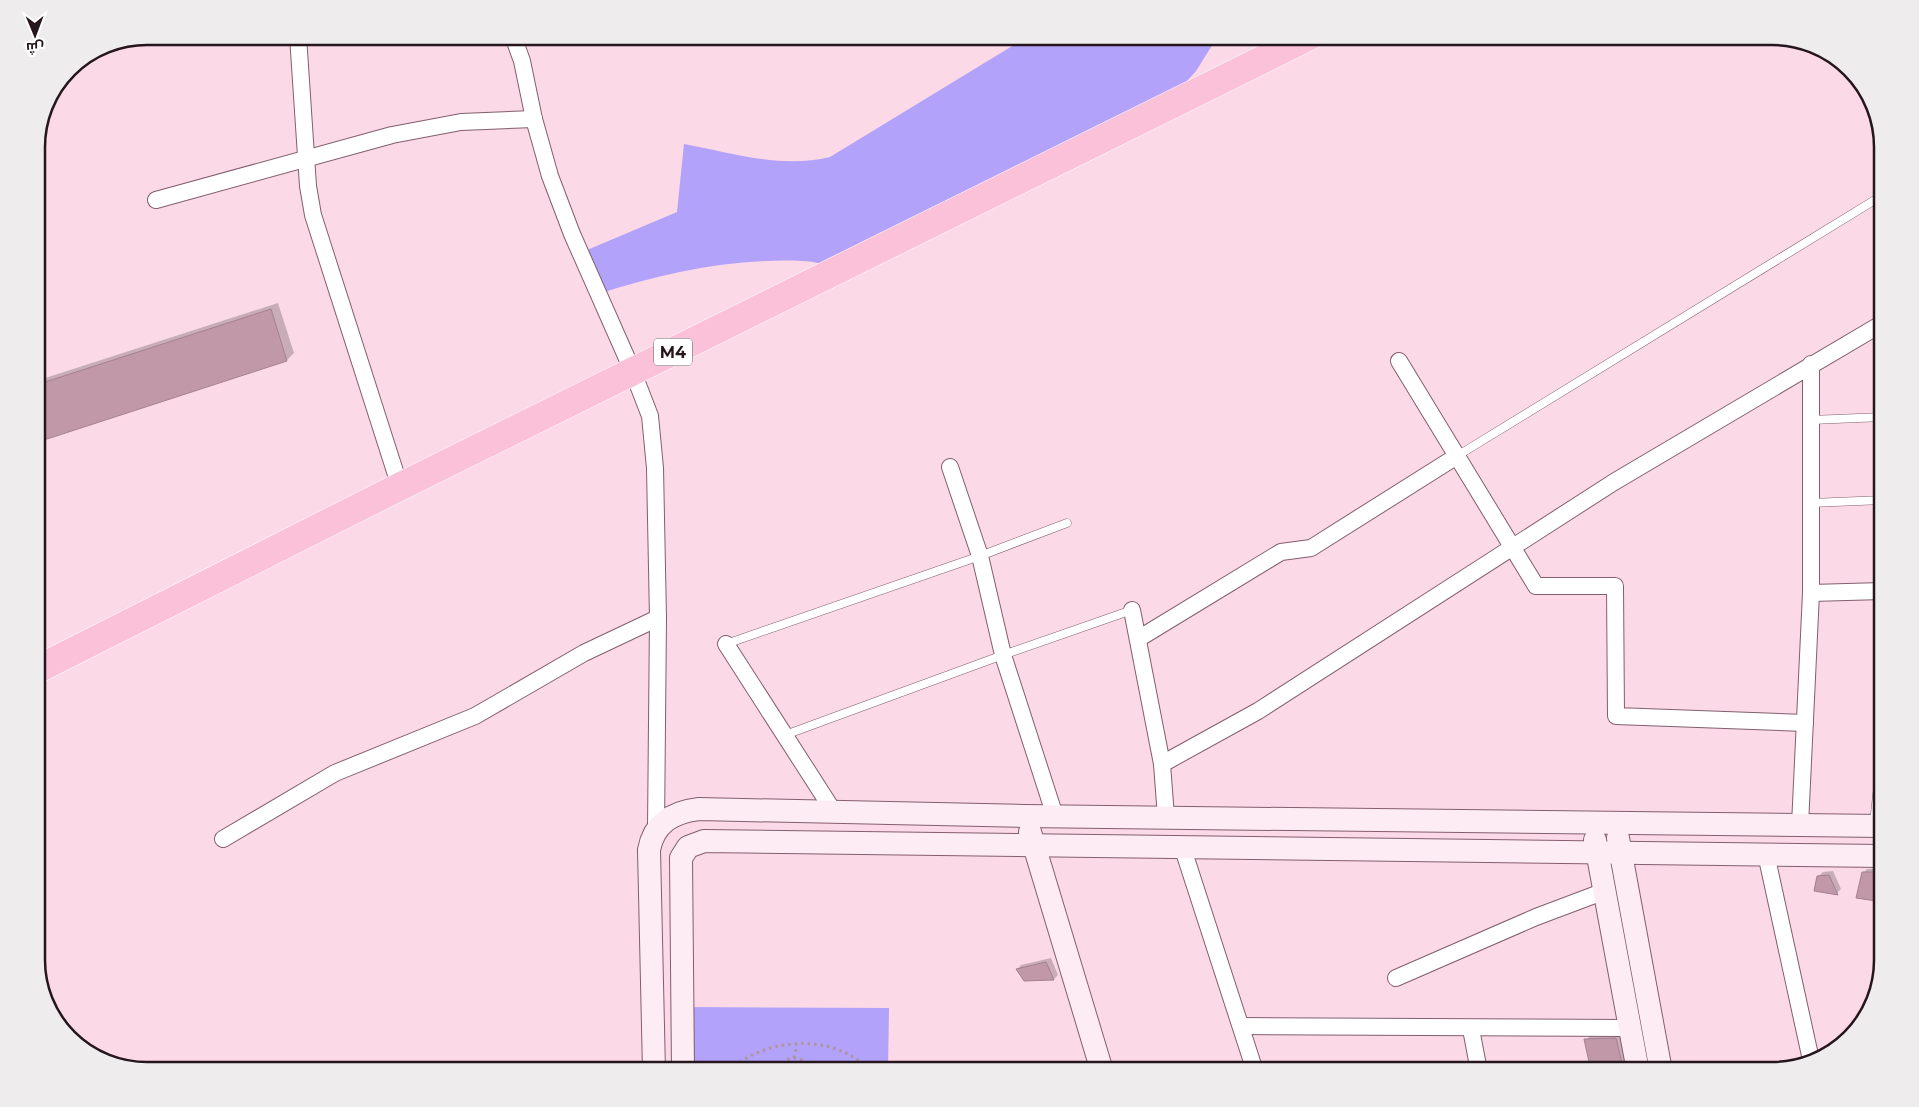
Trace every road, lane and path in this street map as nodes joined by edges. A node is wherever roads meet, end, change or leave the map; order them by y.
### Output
1 (299, 45) edge
2 (516, 45) edge
3 (1288, 45) edge
4 (534, 119) junction
5 (306, 157) junction
6 (156, 200) dead end
7 (1874, 200) edge
8 (1874, 328) edge
9 (1400, 361) dead end
10 (1811, 364) junction
11 (633, 372) junction
12 (1874, 417) edge
13 (1811, 420) junction
14 (1457, 456) junction
15 (950, 467) dead end
16 (400, 487) junction
17 (1874, 500) edge
18 (1811, 503) junction
19 (1067, 523) dead end
20 (1512, 547) junction
21 (980, 556) junction
22 (1874, 591) edge
23 (1811, 593) junction
24 (1132, 610) joint
25 (658, 618) junction
26 (1138, 639) junction
27 (726, 644) joint
28 (1002, 655) junction
29 (45, 665) edge
30 (1805, 723) junction
31 (785, 735) junction
32 (1162, 764) junction
33 (834, 812) junction
34 (1024, 816) junction
35 (1055, 816) junction
36 (1166, 817) junction
37 (1592, 824) junction
38 (1616, 824) junction
39 (1800, 824) junction
40 (1874, 826) edge
41 (656, 829) junction
42 (223, 839) dead end
43 (1034, 844) junction
44 (1182, 846) junction
45 (1598, 852) junction
46 (1620, 852) junction
47 (1766, 854) junction
48 (1874, 856) edge
49 (1605, 892) junction
50 (1396, 978) dead end
51 (1240, 1026) junction
52 (1629, 1028) junction
53 (1471, 1029) junction
54 (797, 1045) junction
55 (1810, 1055) edge
56 (794, 1058) junction
57 (654, 1062) edge
58 (683, 1062) edge
59 (740, 1062) edge
60 (785, 1062) edge
61 (803, 1062) edge
62 (859, 1062) edge
63 (1099, 1062) edge
64 (1252, 1062) edge
65 (1477, 1062) edge
66 (1636, 1062) edge
67 (1659, 1062) edge

1 - 5 street
2 - 4 street
3 - 11 highway, M4
4 - 5 street
4 - 11 street
5 - 6 street
5 - 16 street
7 - 14 lane
8 - 10 street
9 - 14 street
10 - 13 street
10 - 20 street
11 - 16 highway, M4
11 - 25 street
12 - 13 lane
13 - 18 street
14 - 20 street
14 - 26 street
15 - 21 street
16 - 29 highway, M4
17 - 18 lane
18 - 23 street
19 - 21 lane
20 - 30 street
20 - 32 street
21 - 27 lane
21 - 28 street
22 - 23 street
23 - 30 street
24 - 26 street
24 - 28 lane
25 - 41 street
25 - 42 street
26 - 32 street
27 - 31 street
28 - 31 lane
28 - 35 street
30 - 39 street
31 - 33 street
32 - 36 street
33 - 34 street
33 - 41 street
34 - 35 street
34 - 43 street
35 - 36 street
36 - 37 street
37 - 38 street
37 - 45 street
38 - 39 street
38 - 46 street
39 - 40 street
41 - 57 street
43 - 44 street
43 - 58 street
43 - 63 street
44 - 45 street
44 - 51 street
45 - 46 street
45 - 49 street
46 - 47 street
46 - 67 street
47 - 48 street
47 - 55 street
49 - 50 street
49 - 52 street
51 - 53 street
51 - 64 street
52 - 53 street
52 - 66 street
53 - 65 street
54 - 56 path
54 - 59 path
54 - 62 path
56 - 60 path
56 - 61 path

